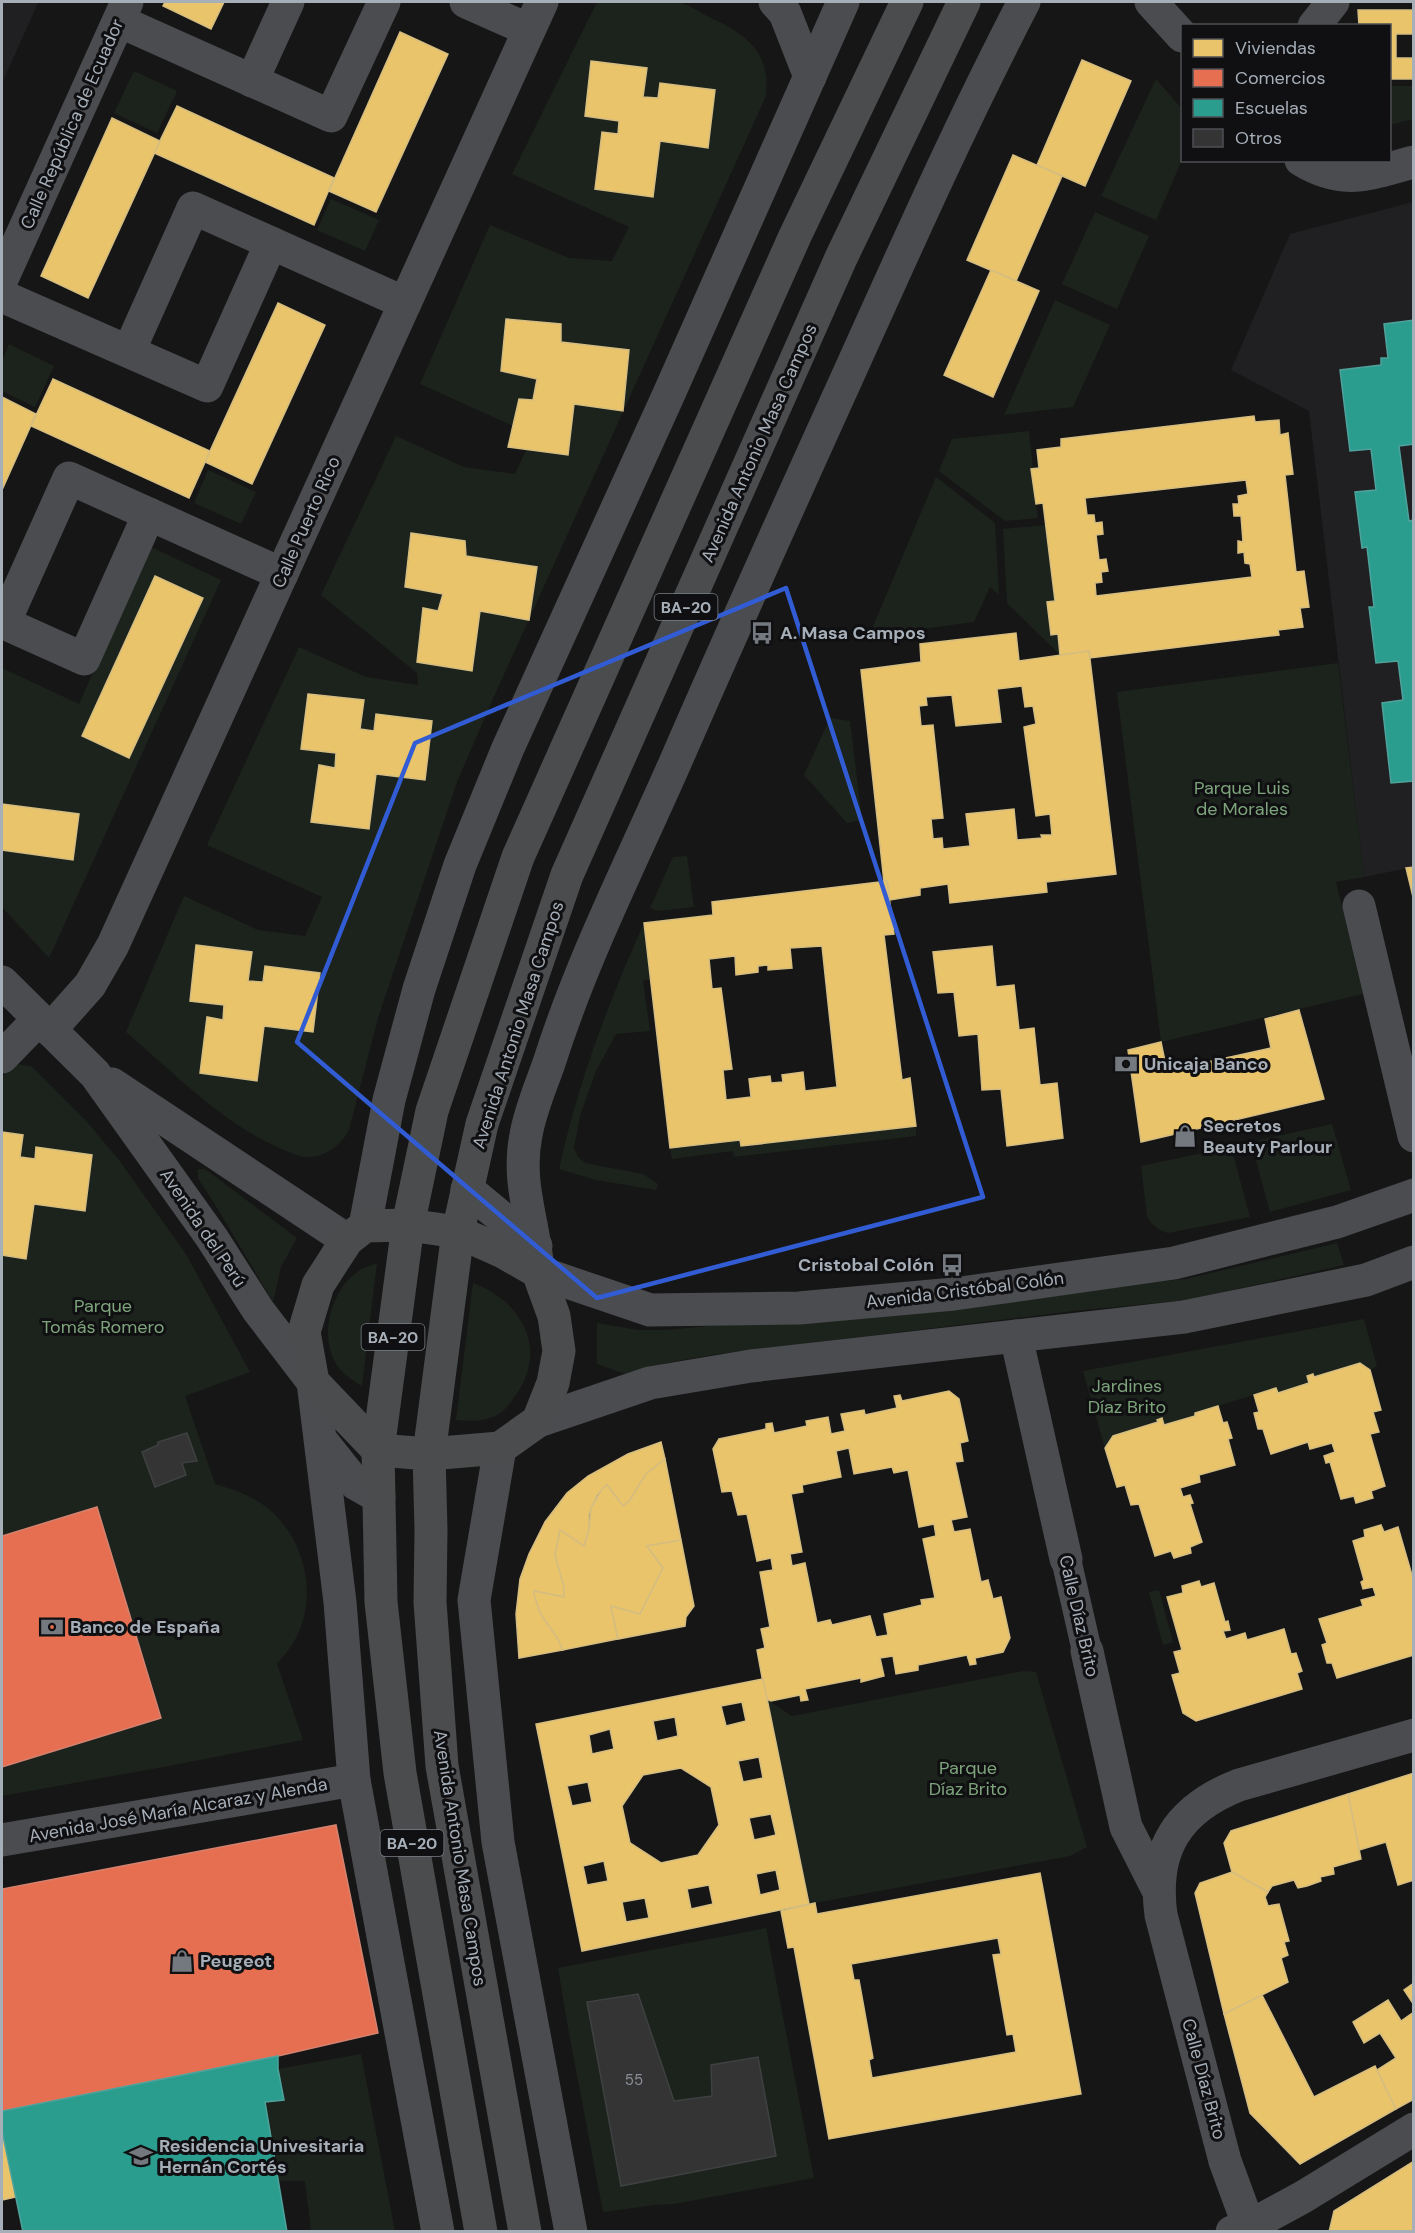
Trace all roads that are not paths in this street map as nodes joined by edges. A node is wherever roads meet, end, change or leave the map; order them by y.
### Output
1 (288, 2) edge
2 (384, 2) edge
3 (466, 2) edge
4 (775, 2) edge
5 (843, 2) edge
6 (907, 2) edge
7 (963, 2) edge
8 (1024, 2) edge
9 (1151, 2) edge
10 (1333, 2) edge
11 (123, 11) edge
12 (536, 16) edge
13 (1316, 24) edge
14 (1181, 35) edge
15 (810, 77) junction
16 (252, 81) junction
17 (1305, 162) edge
18 (1413, 162) edge
19 (271, 243) junction
20 (2, 279) edge
21 (2, 296) edge
22 (405, 303) junction
23 (129, 351) junction
24 (149, 514) junction
25 (282, 574) junction
26 (3, 623) edge
27 (1359, 906) dead end
28 (2, 982) edge
29 (44, 1024) junction
30 (2, 1057) edge
31 (95, 1074) junction
32 (1413, 1136) edge
33 (467, 1189) junction
34 (1413, 1195) edge
35 (408, 1225) junction
36 (458, 1232) junction
37 (356, 1233) junction
38 (537, 1259) junction
39 (1413, 1262) edge
40 (1016, 1336) junction
41 (313, 1382) junction
42 (538, 1421) junction
43 (321, 1440) junction
44 (500, 1448) junction
45 (378, 1450) junction
46 (429, 1454) junction
47 (379, 1497) junction
48 (1066, 1559) joint
49 (1087, 1651) joint
50 (1413, 1736) edge
51 (354, 1780) junction
52 (2, 1840) edge
53 (1158, 1890) junction
54 (1413, 2129) edge
55 (1244, 2230) edge
56 (438, 2232) edge
57 (481, 2232) edge
58 (525, 2232) edge
59 (571, 2232) edge

1 - 16 street
2 - 16 street
3 - 12 street
4 - 15 street
5 - 15 street
6 - 35 highway, BA-20
7 - 33 highway, Avenida Antonio Masa Campos / BA-20
8 - 38 street
9 - 14 street
10 - 13 street
11 - 16 street
11 - 20 street, Calle República de Ecuador
12 - 22 street, Calle Puerto Rico
15 - 37 street
17 - 18 street
19 - 22 street
19 - 23 street
19 - 23 street
21 - 23 street
22 - 25 street, Calle Puerto Rico
24 - 25 street
24 - 26 street
24 - 26 street
25 - 29 street, Calle Puerto Rico
27 - 32 street
28 - 29 street, Avenida del Perú
29 - 30 street, Calle Puerto Rico
29 - 31 street, Avenida del Perú
31 - 37 street, Avenida del Perú
31 - 41 street, Avenida del Perú
33 - 36 highway, Avenida Antonio Masa Campos / BA-20
33 - 38 street, Avenida Cristóbal Colón
34 - 38 street, Avenida Cristóbal Colón
35 - 36 highway
35 - 37 highway
35 - 45 highway, BA-20
36 - 38 highway
36 - 46 highway, Avenida Antonio Masa Campos / BA-20
37 - 41 highway
38 - 42 highway
39 - 40 street
40 - 42 street
40 - 48 street, Calle Díaz Brito
41 - 43 street
41 - 45 highway
42 - 44 highway
43 - 47 street
43 - 51 street
44 - 46 highway
44 - 59 street
45 - 46 highway
45 - 47 highway, BA-20
46 - 58 highway, Avenida Antonio Masa Campos / BA-20
47 - 57 highway, BA-20
48 - 49 street, Calle Díaz Brito
49 - 53 street, Calle Díaz Brito
50 - 53 street, Calle Díaz Brito
51 - 52 street, Avenida José María Alcaraz y Alenda
51 - 56 street
53 - 55 street, Calle Díaz Brito
54 - 55 street

